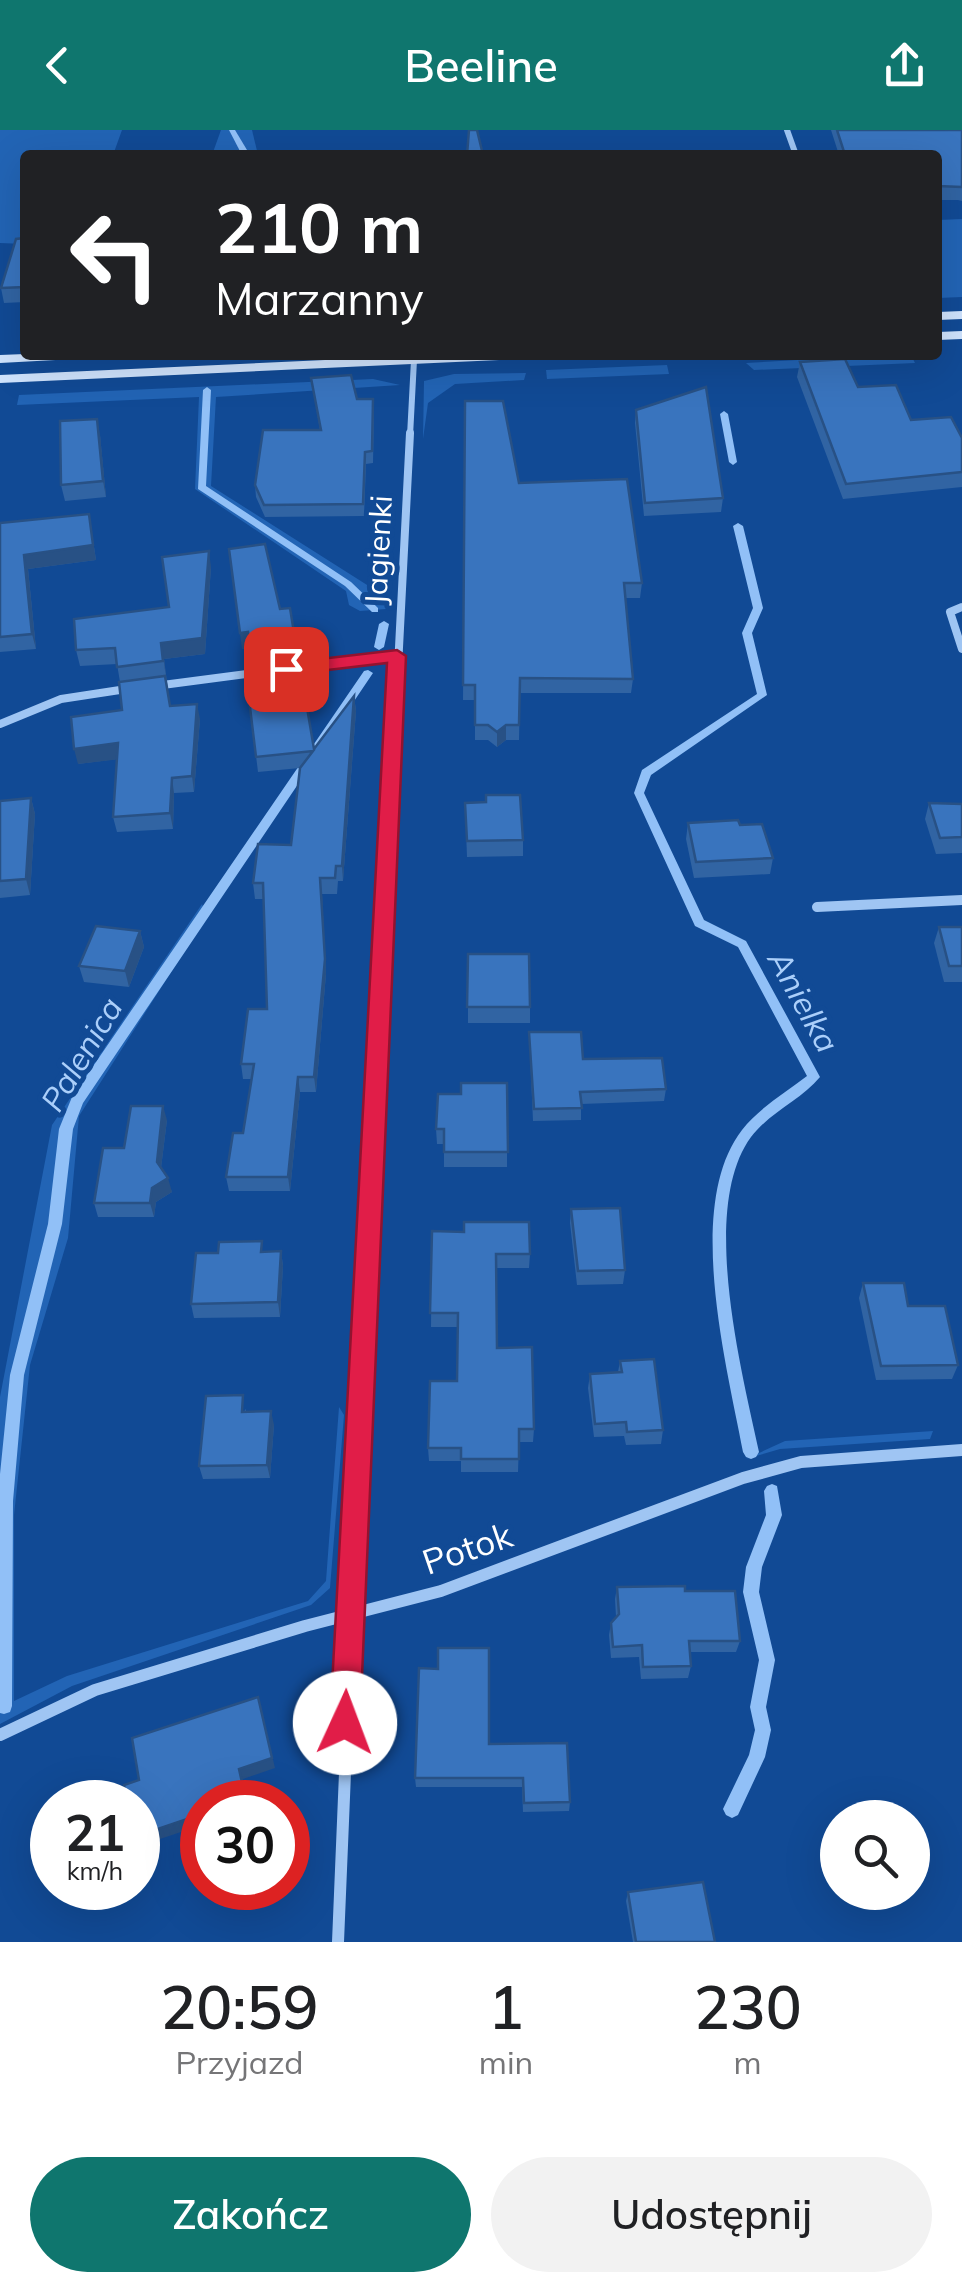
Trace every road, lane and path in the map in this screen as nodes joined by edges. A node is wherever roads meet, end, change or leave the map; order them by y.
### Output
1 (414, 360) joint
2 (0, 379) edge
3 (962, 607) edge
4 (962, 648) edge
5 (397, 656) junction
6 (0, 724) edge
7 (962, 900) edge
8 (816, 907) dead end
9 (962, 1450) edge
10 (348, 1614) junction
11 (0, 1735) edge
12 (338, 1942) edge

1 - 2 main road
1 - 5 street, Jagienki
3 - 4 street
5 - 6 street
5 - 10 street, Jagienki
7 - 8 street
9 - 10 street, Potok
10 - 11 street, Potok
10 - 12 street, Jagienki

